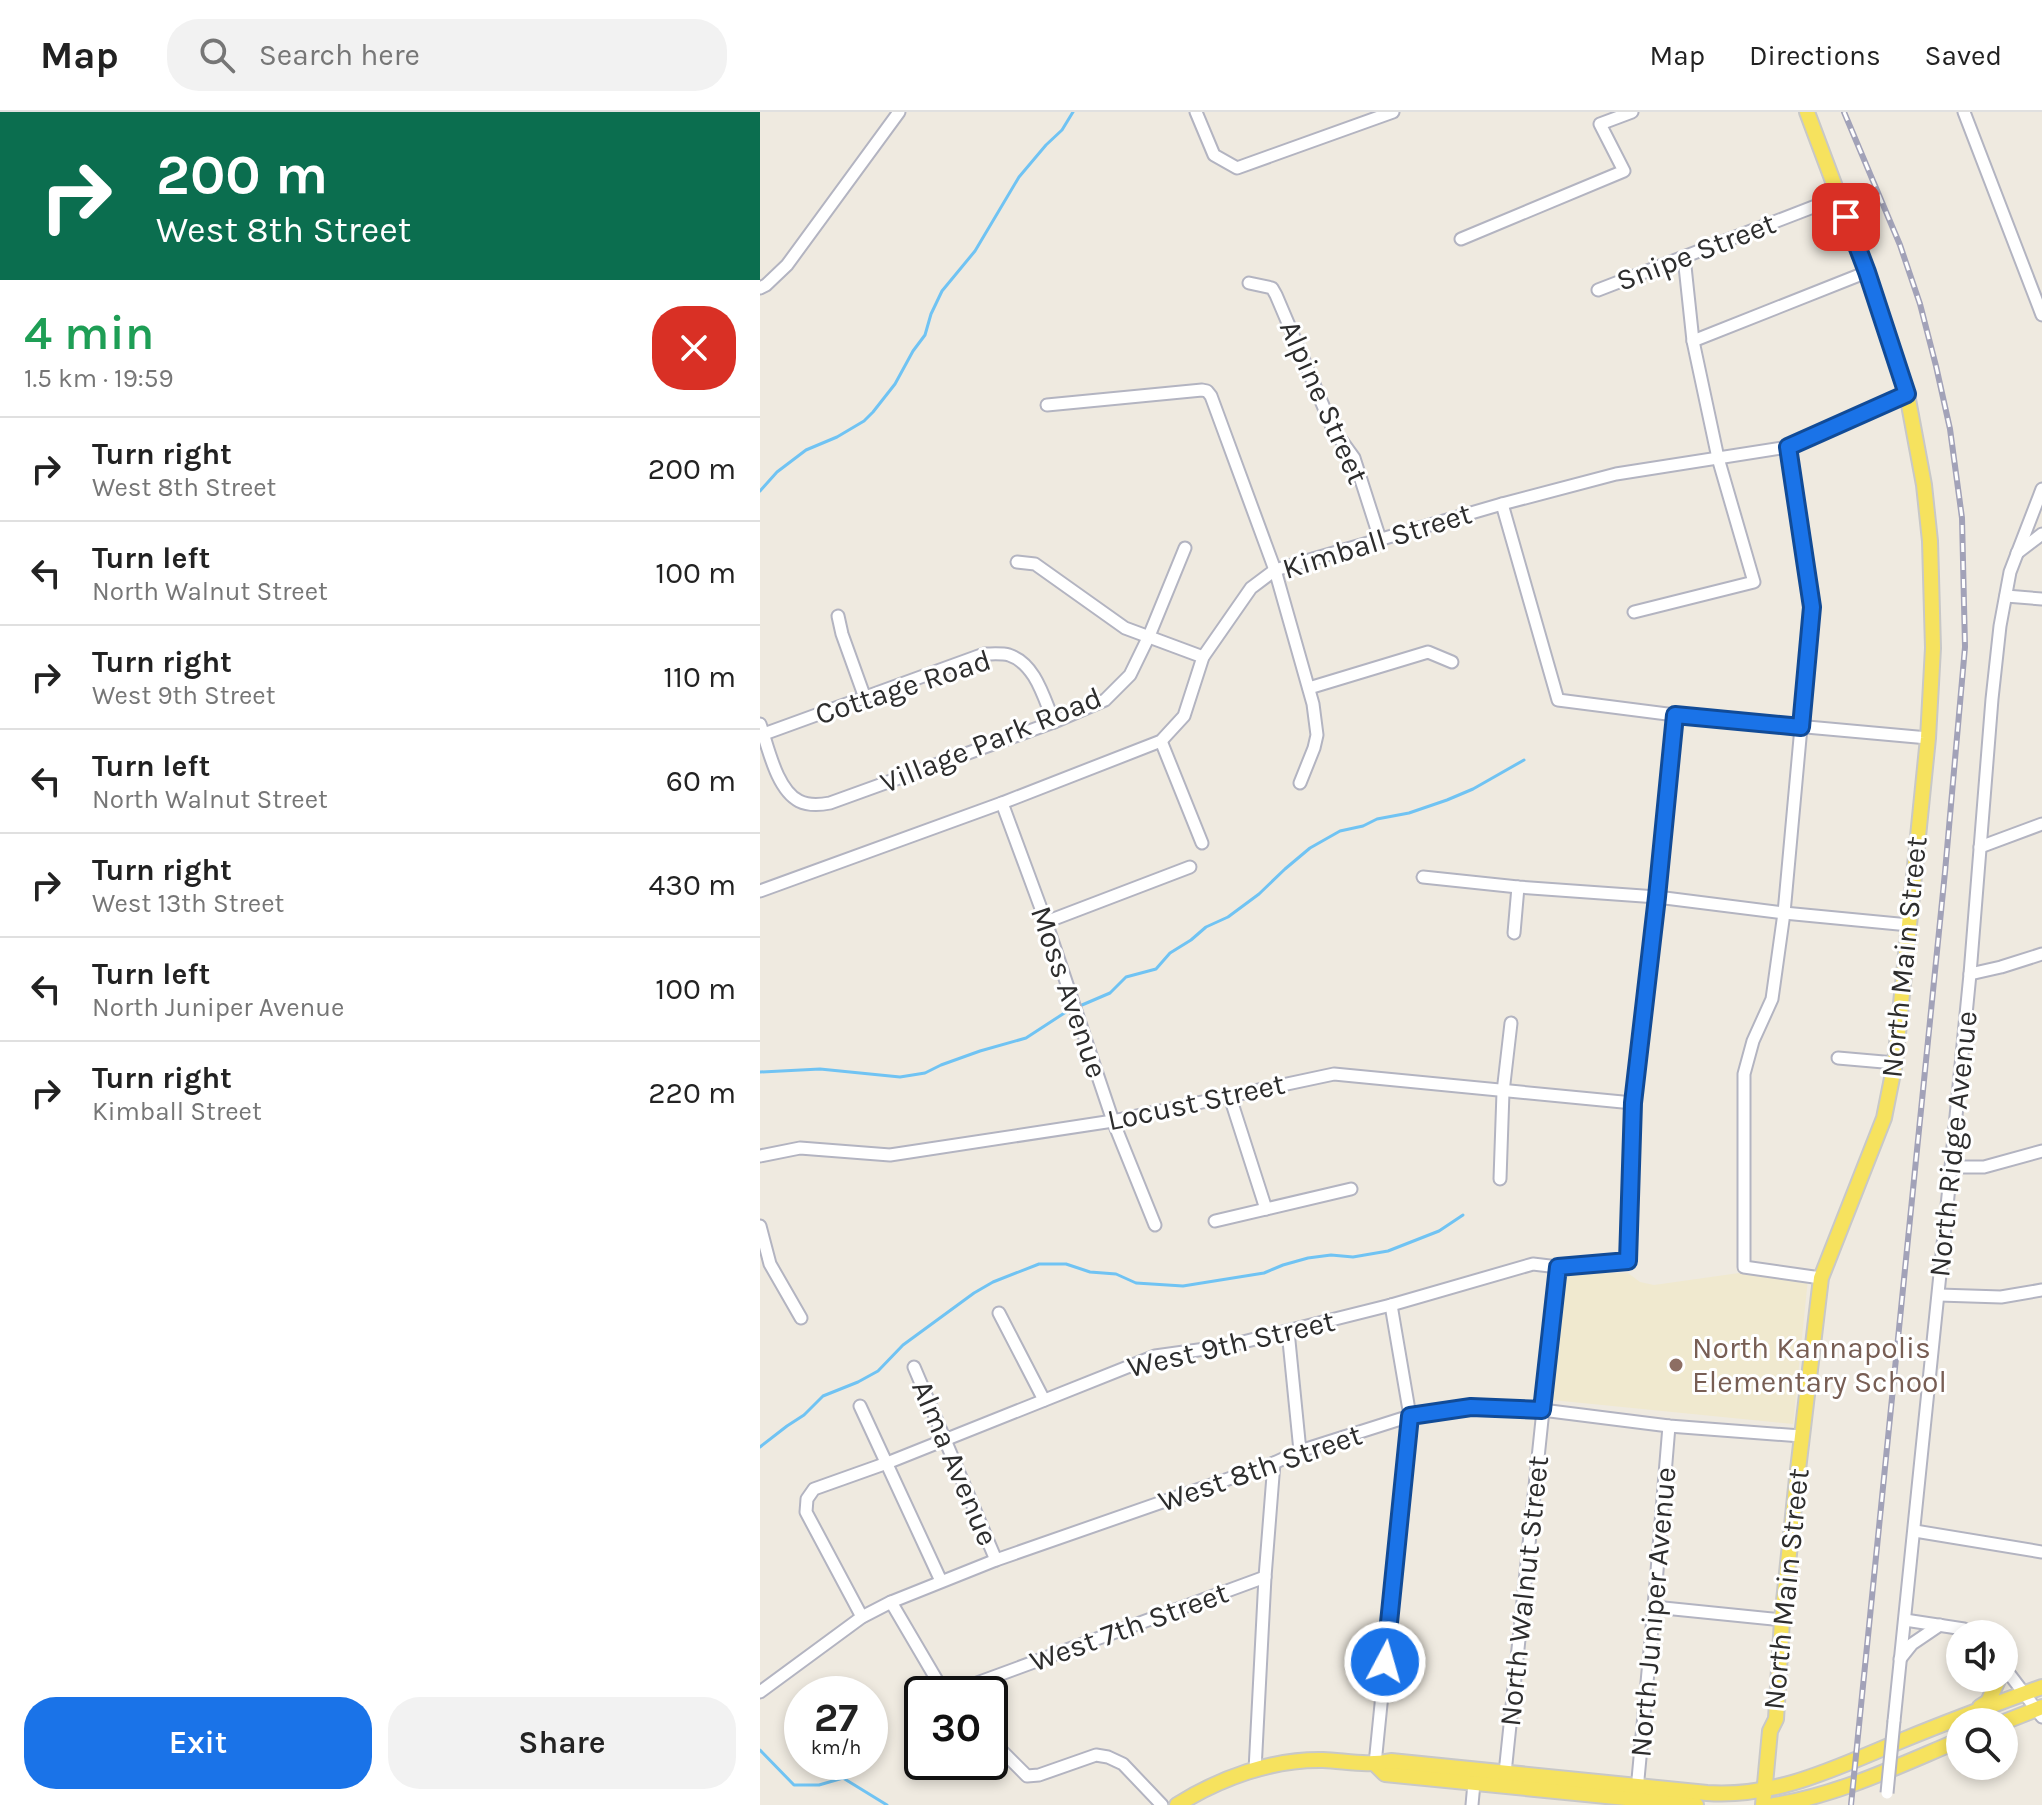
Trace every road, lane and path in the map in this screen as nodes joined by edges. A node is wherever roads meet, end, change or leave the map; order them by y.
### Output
1 (899, 112) edge
2 (1196, 112) edge
3 (1393, 112) edge
4 (1632, 112) edge
5 (1807, 112) edge
6 (1964, 112) edge
7 (1839, 197) junction
8 (1461, 239) dead end
9 (1684, 257) junction
10 (1867, 272) junction
11 (1249, 283) dead end
12 (760, 288) edge
13 (1598, 290) dead end
14 (2042, 315) edge
15 (1693, 341) junction
16 (1907, 394) junction
17 (1047, 405) dead end
18 (1788, 447) junction
19 (1718, 458) junction
20 (2042, 489) edge
21 (1502, 504) junction
22 (2042, 534) edge
23 (1380, 539) junction
24 (1185, 548) dead end
25 (2017, 554) junction
26 (1017, 562) dead end
27 (1275, 570) junction
28 (2006, 596) junction
29 (2042, 599) edge
30 (1634, 612) dead end
31 (838, 616) dead end
32 (1149, 636) junction
33 (1203, 657) junction
34 (1452, 662) dead end
35 (1309, 688) junction
36 (865, 698) junction
37 (1675, 715) junction
38 (1054, 722) junction
39 (1801, 727) junction
40 (762, 729) edge
41 (1928, 738) junction
42 (1161, 741) junction
43 (1300, 783) dead end
44 (1002, 803) junction
45 (2042, 824) edge
46 (1202, 843) dead end
47 (1980, 847) junction
48 (1190, 867) dead end
49 (1423, 877) dead end
50 (1518, 887) junction
51 (760, 891) edge
52 (1657, 897) junction
53 (1784, 913) junction
54 (1046, 922) junction
55 (1909, 925) junction
56 (1514, 933) dead end
57 (2042, 954) edge
58 (1970, 974) junction
59 (1511, 1023) dead end
60 (1838, 1058) dead end
61 (1895, 1063) junction
62 (1503, 1092) junction
63 (1230, 1097) junction
64 (1633, 1103) junction
65 (1113, 1121) junction
66 (2042, 1151) edge
67 (760, 1156) edge
68 (1951, 1167) junction
69 (1500, 1179) dead end
70 (1351, 1189) dead end
71 (1266, 1209) junction
72 (1215, 1221) dead end
73 (1155, 1225) dead end
74 (760, 1226) edge
75 (1558, 1267) junction
76 (1821, 1278) junction
77 (2042, 1290) edge
78 (1939, 1295) junction
79 (1391, 1305) junction
80 (999, 1313) dead end
81 (801, 1318) dead end
82 (1288, 1331) junction
83 (914, 1367) dead end
84 (1044, 1400) junction
85 (860, 1406) dead end
86 (1542, 1410) junction
87 (1410, 1416) junction
88 (1669, 1426) junction
89 (1801, 1436) junction
90 (944, 1440) junction
91 (1300, 1451) junction
92 (887, 1463) junction
93 (1274, 1463) junction
94 (1915, 1531) junction
95 (2042, 1552) edge
96 (996, 1560) junction
97 (1265, 1577) junction
98 (941, 1581) junction
99 (891, 1602) junction
100 (1654, 1607) junction
101 (862, 1617) junction
102 (1782, 1620) junction
103 (1905, 1620) junction
104 (1940, 1625) junction
105 (1946, 1626) edge
106 (1899, 1659) junction
107 (935, 1676) edge
108 (995, 1676) edge
109 (2018, 1676) edge
110 (2037, 1689) edge
111 (760, 1692) edge
112 (1993, 1692) edge
113 (1979, 1708) edge
114 (1984, 1708) edge
115 (2040, 1711) edge
116 (2018, 1718) edge
117 (1946, 1723) edge
118 (1946, 1746) edge
119 (1008, 1757) edge
120 (1375, 1764) junction
121 (1255, 1770) junction
122 (1505, 1773) junction
123 (1474, 1783) junction
124 (1637, 1793) junction
125 (1767, 1795) edge
126 (1886, 1799) edge
127 (1162, 1805) edge
128 (1177, 1805) edge
129 (1472, 1805) edge
130 (1696, 1805) edge
131 (1773, 1805) edge

1 - 12 street
2 - 3 street
4 - 8 street
5 - 7 main road, North Main Street
6 - 14 street
7 - 9 street, Snipe Street
7 - 10 main road, North Main Street
9 - 13 street, Snipe Street
9 - 15 street
10 - 15 street
10 - 16 main road, North Main Street
11 - 23 street, Alpine Street
15 - 19 street
16 - 18 street, Kimball Street
16 - 41 main road, North Main Street
17 - 27 street
18 - 19 street, Kimball Street
18 - 39 street
19 - 21 street, Kimball Street
19 - 30 street
20 - 25 street, North Ridge Avenue
21 - 23 street, Kimball Street
21 - 37 street
22 - 25 street
23 - 27 street, Kimball Street
24 - 32 street, Village Park Road
25 - 28 street, North Ridge Avenue
26 - 32 street
27 - 33 street, Kimball Street
27 - 35 street
28 - 29 street
28 - 47 street, North Ridge Avenue
31 - 36 street
32 - 33 street
32 - 38 street, Village Park Road
33 - 42 street, Kimball Street
34 - 35 street
35 - 43 street
36 - 38 street, Cottage Road
36 - 40 street, Cottage Road
37 - 39 street
37 - 52 street
38 - 40 street, Village Park Road
39 - 41 street
39 - 53 street
41 - 55 main road, North Main Street
42 - 44 street, Kimball Street
42 - 46 street
44 - 51 street, Kimball Street
44 - 54 street, Moss Avenue
45 - 47 street
47 - 58 street, North Ridge Avenue
48 - 54 street
49 - 50 street
50 - 52 street
50 - 56 street
52 - 53 street
52 - 64 street
53 - 55 street
53 - 76 street
54 - 65 street, Moss Avenue
55 - 61 main road, North Main Street
57 - 58 street
58 - 68 street, North Ridge Avenue
59 - 62 street
60 - 61 street
61 - 76 main road, North Main Street
62 - 63 street, Locust Street
62 - 64 street, Locust Street
62 - 69 street
63 - 65 street, Locust Street
63 - 71 street
64 - 75 street, West 9th Street
65 - 67 street, Locust Street
65 - 73 street, Moss Avenue
66 - 68 street
68 - 78 street, North Ridge Avenue
70 - 71 street
71 - 72 street
74 - 81 street
75 - 79 street, West 9th Street
75 - 86 street, North Walnut Street
76 - 89 main road, North Main Street
77 - 78 street
78 - 94 street, North Ridge Avenue
79 - 82 street, West 9th Street
79 - 87 street
80 - 84 street
82 - 84 street, West 9th Street
82 - 91 street
83 - 90 street, Alma Avenue
84 - 90 street, West 9th Street
85 - 92 street
86 - 87 street, West 8th Street
86 - 88 street, West 8th Street
86 - 122 street, North Walnut Street
87 - 91 street, West 8th Street
87 - 120 street
88 - 89 street, West 8th Street
88 - 100 street, North Juniper Avenue
89 - 102 main road, North Main Street
90 - 92 street, West 9th Street
90 - 96 street, Alma Avenue
91 - 93 street, West 8th Street
92 - 98 street
92 - 101 street, West 9th Street
93 - 96 street, West 8th Street
93 - 97 street
94 - 95 street
94 - 103 street, North Ridge Avenue
96 - 98 street, West 8th Street
97 - 108 street, West 7th Street
97 - 121 street
98 - 99 street, West 8th Street
99 - 101 street, West 8th Street
99 - 107 street
100 - 102 street
100 - 124 street, North Juniper Avenue
101 - 111 street, West 8th Street
102 - 125 main road, North Main Street
103 - 104 street
103 - 106 street, North Ridge Avenue
104 - 105 street
104 - 106 street
106 - 126 street, North Ridge Avenue, bridge
109 - 110 street
110 - 114 main road
110 - 115 street
112 - 113 main road
115 - 116 main road
117 - 125 main road
118 - 131 main road
119 - 127 street
120 - 121 main road
120 - 122 main road
120 - 123 main road
121 - 128 main road
122 - 124 main road
123 - 124 main road
123 - 129 street
124 - 125 main road
124 - 130 main road
125 - 131 main road, North Main Street

